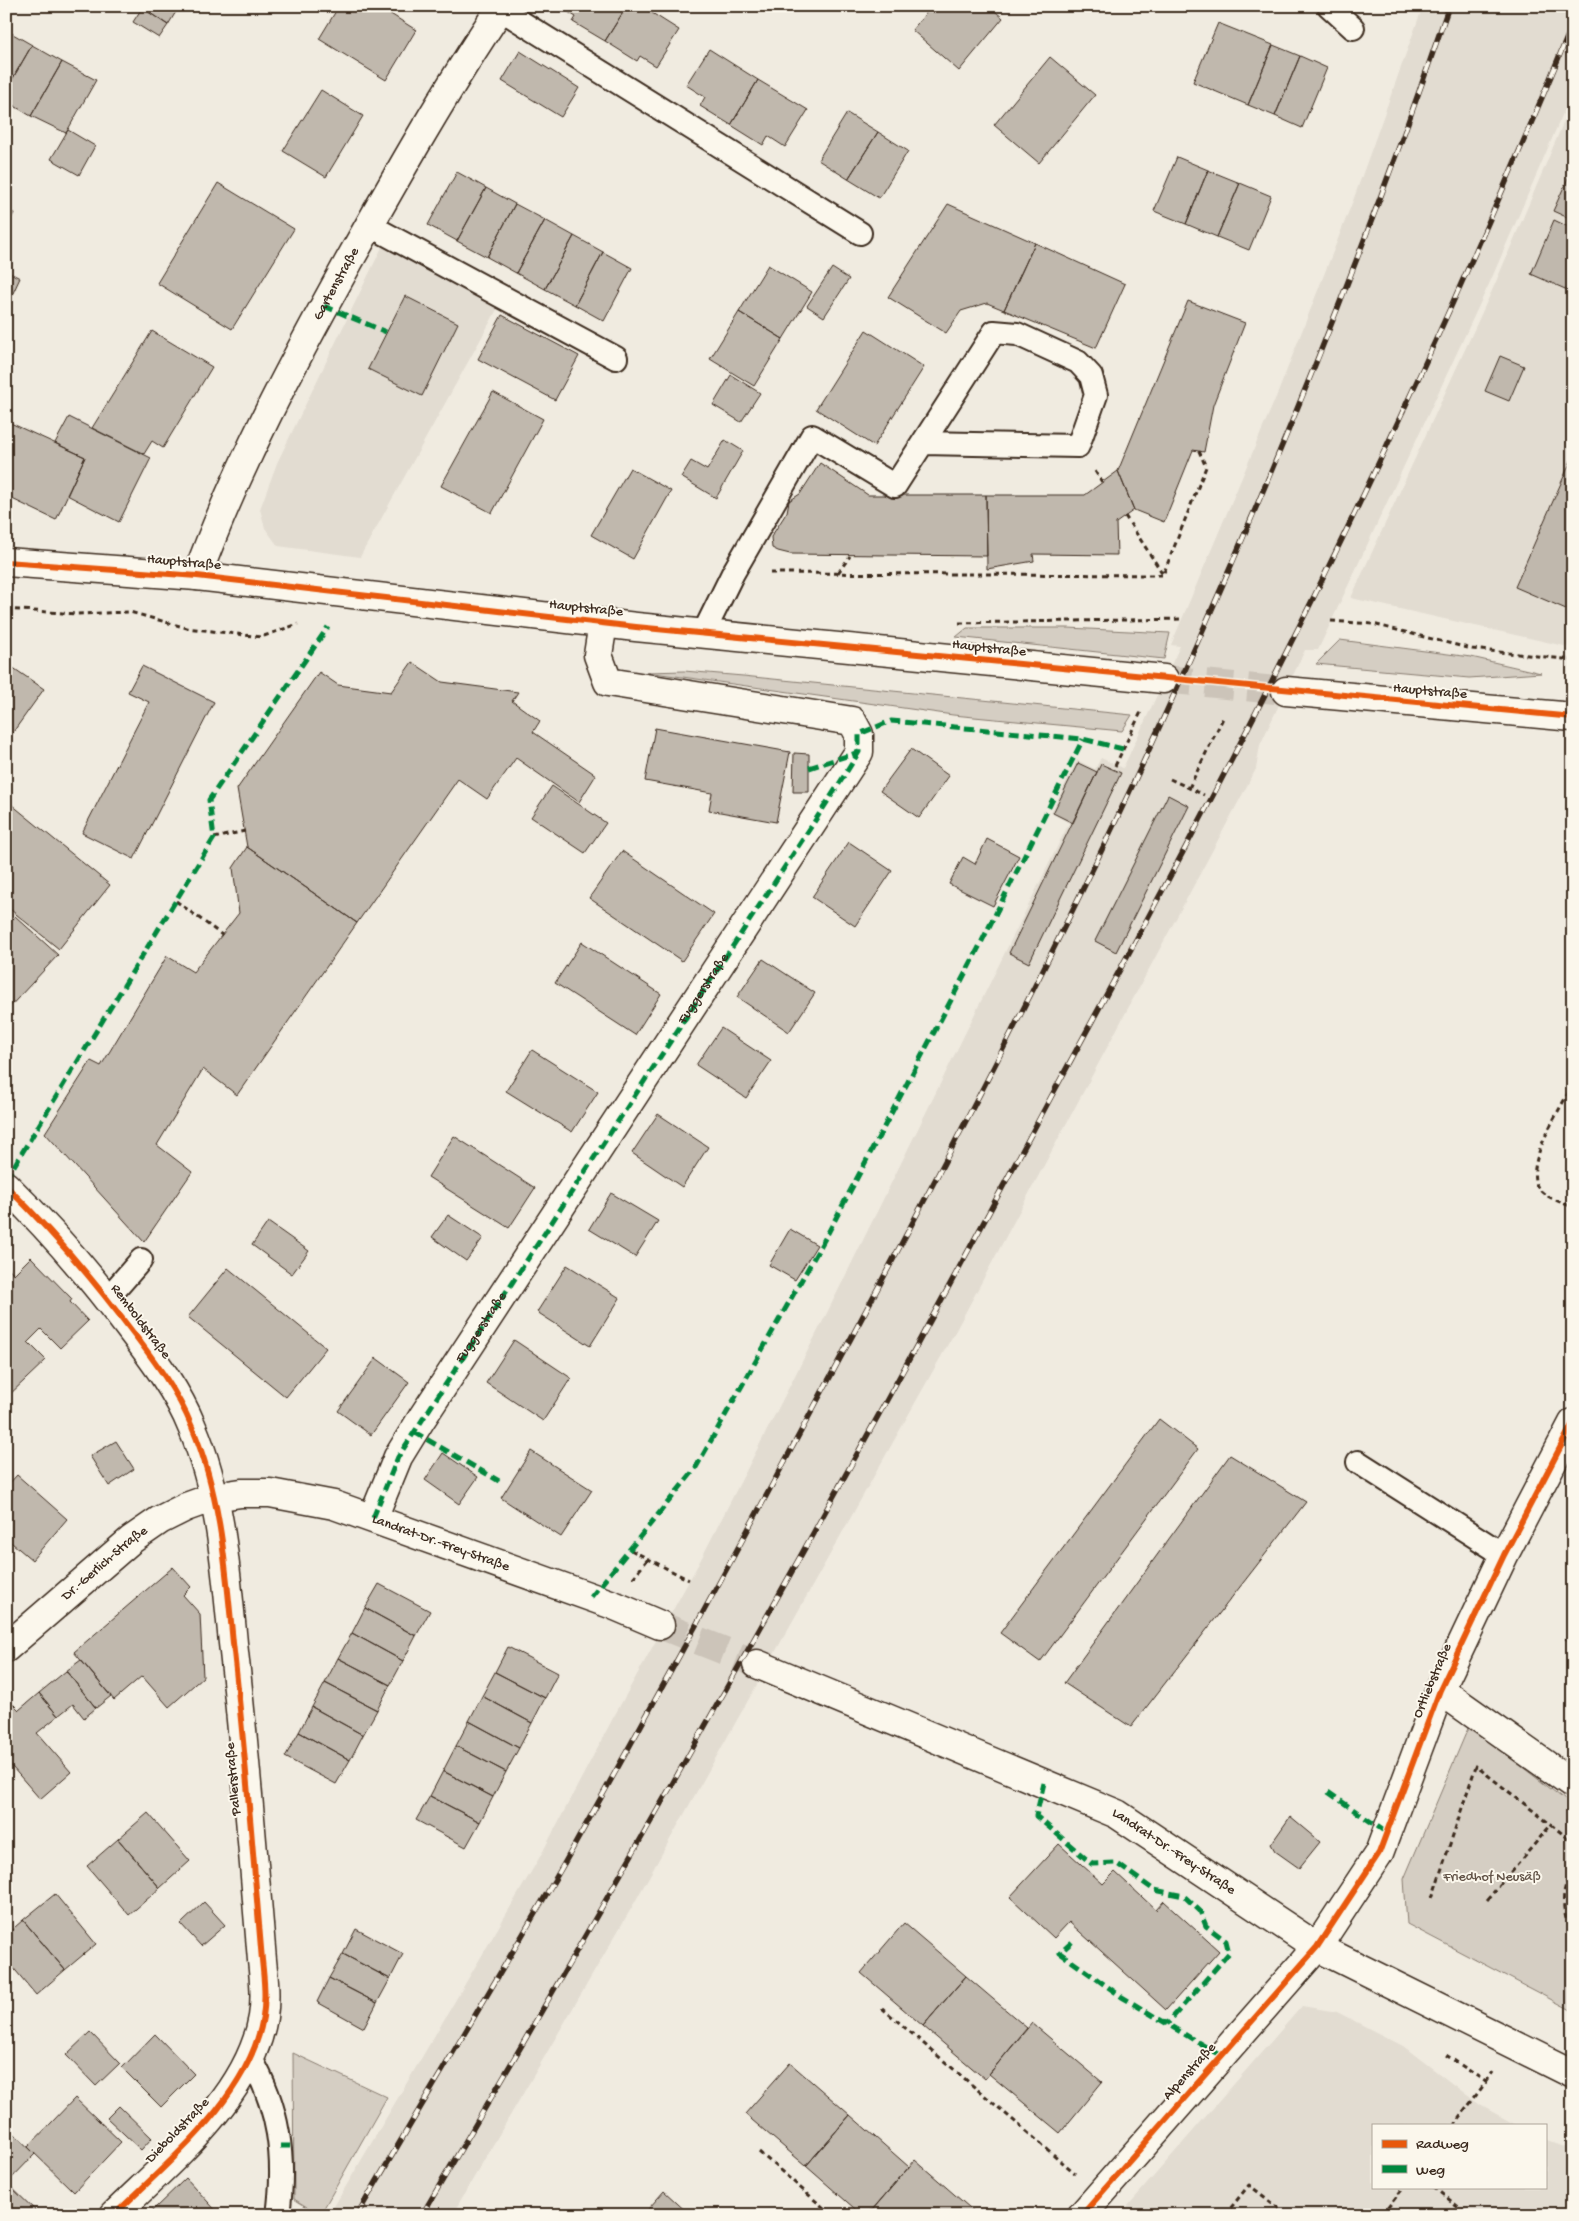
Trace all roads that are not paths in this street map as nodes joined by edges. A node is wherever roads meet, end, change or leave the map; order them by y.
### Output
1 (1329, 6) edge
2 (501, 8) edge
3 (1353, 28) dead end
4 (369, 225) junction
5 (860, 233) dead end
6 (616, 358) dead end
7 (923, 443) junction
8 (6, 562) edge
9 (197, 576) junction
10 (603, 623) junction
11 (703, 634) junction
12 (1164, 679) tunnel mouth
13 (1286, 691) tunnel mouth
14 (1573, 717) edge
15 (6, 1186) edge
16 (141, 1260) dead end
17 (107, 1299) junction
18 (1573, 1423) edge
19 (1358, 1462) dead end
20 (214, 1497) junction
21 (372, 1518) junction
22 (1504, 1555) junction
23 (660, 1625) tunnel mouth
24 (6, 1648) edge
25 (757, 1664) tunnel mouth
26 (1440, 1690) junction
27 (1573, 1784) edge
28 (1317, 1947) junction
29 (250, 2057) junction
30 (1573, 2074) edge
31 (114, 2215) edge
32 (278, 2215) edge
33 (1082, 2215) edge

1 - 3 lane
2 - 4 street, Gartenstraße
2 - 5 lane
4 - 6 lane
4 - 9 street, Gartenstraße
7 - 7 lane
7 - 11 lane
8 - 9 street, Hauptstraße
9 - 10 street, Hauptstraße
10 - 11 street, Hauptstraße
10 - 21 street, Fuggerstraße
11 - 12 street, Hauptstraße
13 - 14 street, Hauptstraße
15 - 17 street, Remboldstraße
16 - 17 lane
17 - 20 street, Remboldstraße
18 - 22 street, Ortliebstraße
19 - 22 lane
20 - 21 street, Landrat-Dr.-Frey-Straße
20 - 24 street, Dr.-Gerlich-Straße
20 - 29 street, Pallerstraße
21 - 23 street, Landrat-Dr.-Frey-Straße
22 - 26 street, Ortliebstraße
25 - 28 street, Landrat-Dr.-Frey-Straße
26 - 27 street, Ortliebstraße
26 - 28 street, Ortliebstraße
28 - 30 street, Landrat-Dr.-Frey-Straße
28 - 33 street, Alpenstraße
29 - 31 street, Dieboldstraße
29 - 32 lane

